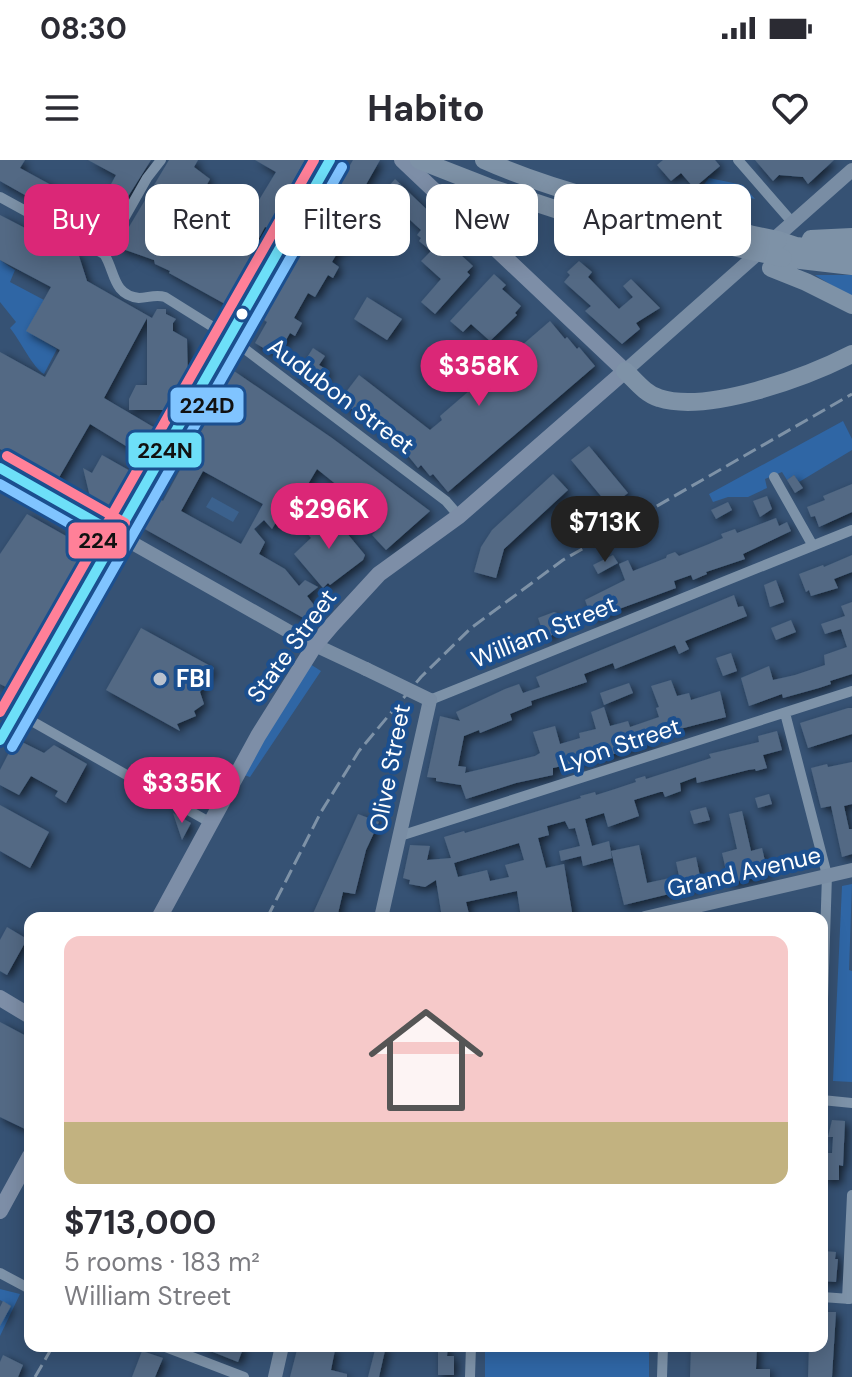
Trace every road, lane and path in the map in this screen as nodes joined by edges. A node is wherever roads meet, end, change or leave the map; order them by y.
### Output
1 (161, 160) edge
2 (330, 160) edge
3 (402, 160) edge
4 (419, 160) edge
5 (484, 160) edge
6 (738, 160) edge
7 (852, 170) edge
8 (0, 197) edge
9 (24, 210) edge
10 (129, 210) edge
11 (792, 222) junction
12 (852, 237) edge
13 (786, 250) junction
14 (852, 252) edge
15 (105, 256) edge
16 (852, 266) edge
17 (852, 305) edge
18 (229, 337) junction
19 (852, 354) edge
20 (625, 371) junction
21 (0, 468) edge
22 (774, 477) dead end
23 (459, 516) junction
24 (852, 530) edge
25 (118, 535) junction
26 (813, 546) junction
27 (315, 645) junction
28 (852, 691) edge
29 (430, 700) junction
30 (0, 703) edge
31 (16, 712) junction
32 (785, 713) junction
33 (0, 740) edge
34 (211, 823) junction
35 (400, 836) junction
36 (852, 870) edge
37 (827, 875) junction
38 (162, 912) edge
39 (382, 912) edge
40 (670, 912) edge
41 (826, 912) edge
42 (0, 998) edge
43 (24, 1012) edge
44 (828, 1101) edge
45 (852, 1103) edge
46 (24, 1167) edge
47 (852, 1195) edge
48 (0, 1211) edge
49 (0, 1273) edge
50 (24, 1286) edge
51 (828, 1297) edge
52 (850, 1299) edge
53 (179, 1352) edge
54 (281, 1352) edge
55 (471, 1352) edge
56 (663, 1352) edge
57 (244, 1377) edge
58 (275, 1377) edge
59 (470, 1377) edge
60 (662, 1377) edge

1 - 10 street
2 - 18 main road
3 - 20 main road
4 - 13 highway, bridge
5 - 13 highway, bridge
6 - 11 street
7 - 11 main road, State Street
8 - 9 street
11 - 20 main road, State Street
12 - 13 highway
13 - 14 highway
13 - 16 highway
13 - 17 highway
15 - 18 street, Audubon Street
18 - 23 street, Audubon Street
18 - 25 main road
19 - 20 highway
20 - 23 main road, State Street
21 - 25 main road, Olive Street
22 - 26 street
23 - 27 main road, State Street
24 - 26 street, William Street
25 - 27 main road, Olive Street
25 - 31 main road
26 - 29 street, William Street
27 - 29 main road, Olive Street, bridge
27 - 34 main road, State Street
28 - 32 street, Lyon Street
29 - 35 main road, Olive Street
30 - 31 street
31 - 33 main road
31 - 34 street
32 - 35 street, Lyon Street
32 - 37 street
34 - 38 main road, State Street
35 - 39 main road, Olive Street
36 - 37 main road, Grand Avenue
37 - 40 main road, Grand Avenue
37 - 41 street
42 - 43 main road
44 - 45 street
46 - 48 main road
47 - 52 street
49 - 50 street
51 - 52 street
53 - 57 street
54 - 58 main road
55 - 59 street
56 - 60 street

